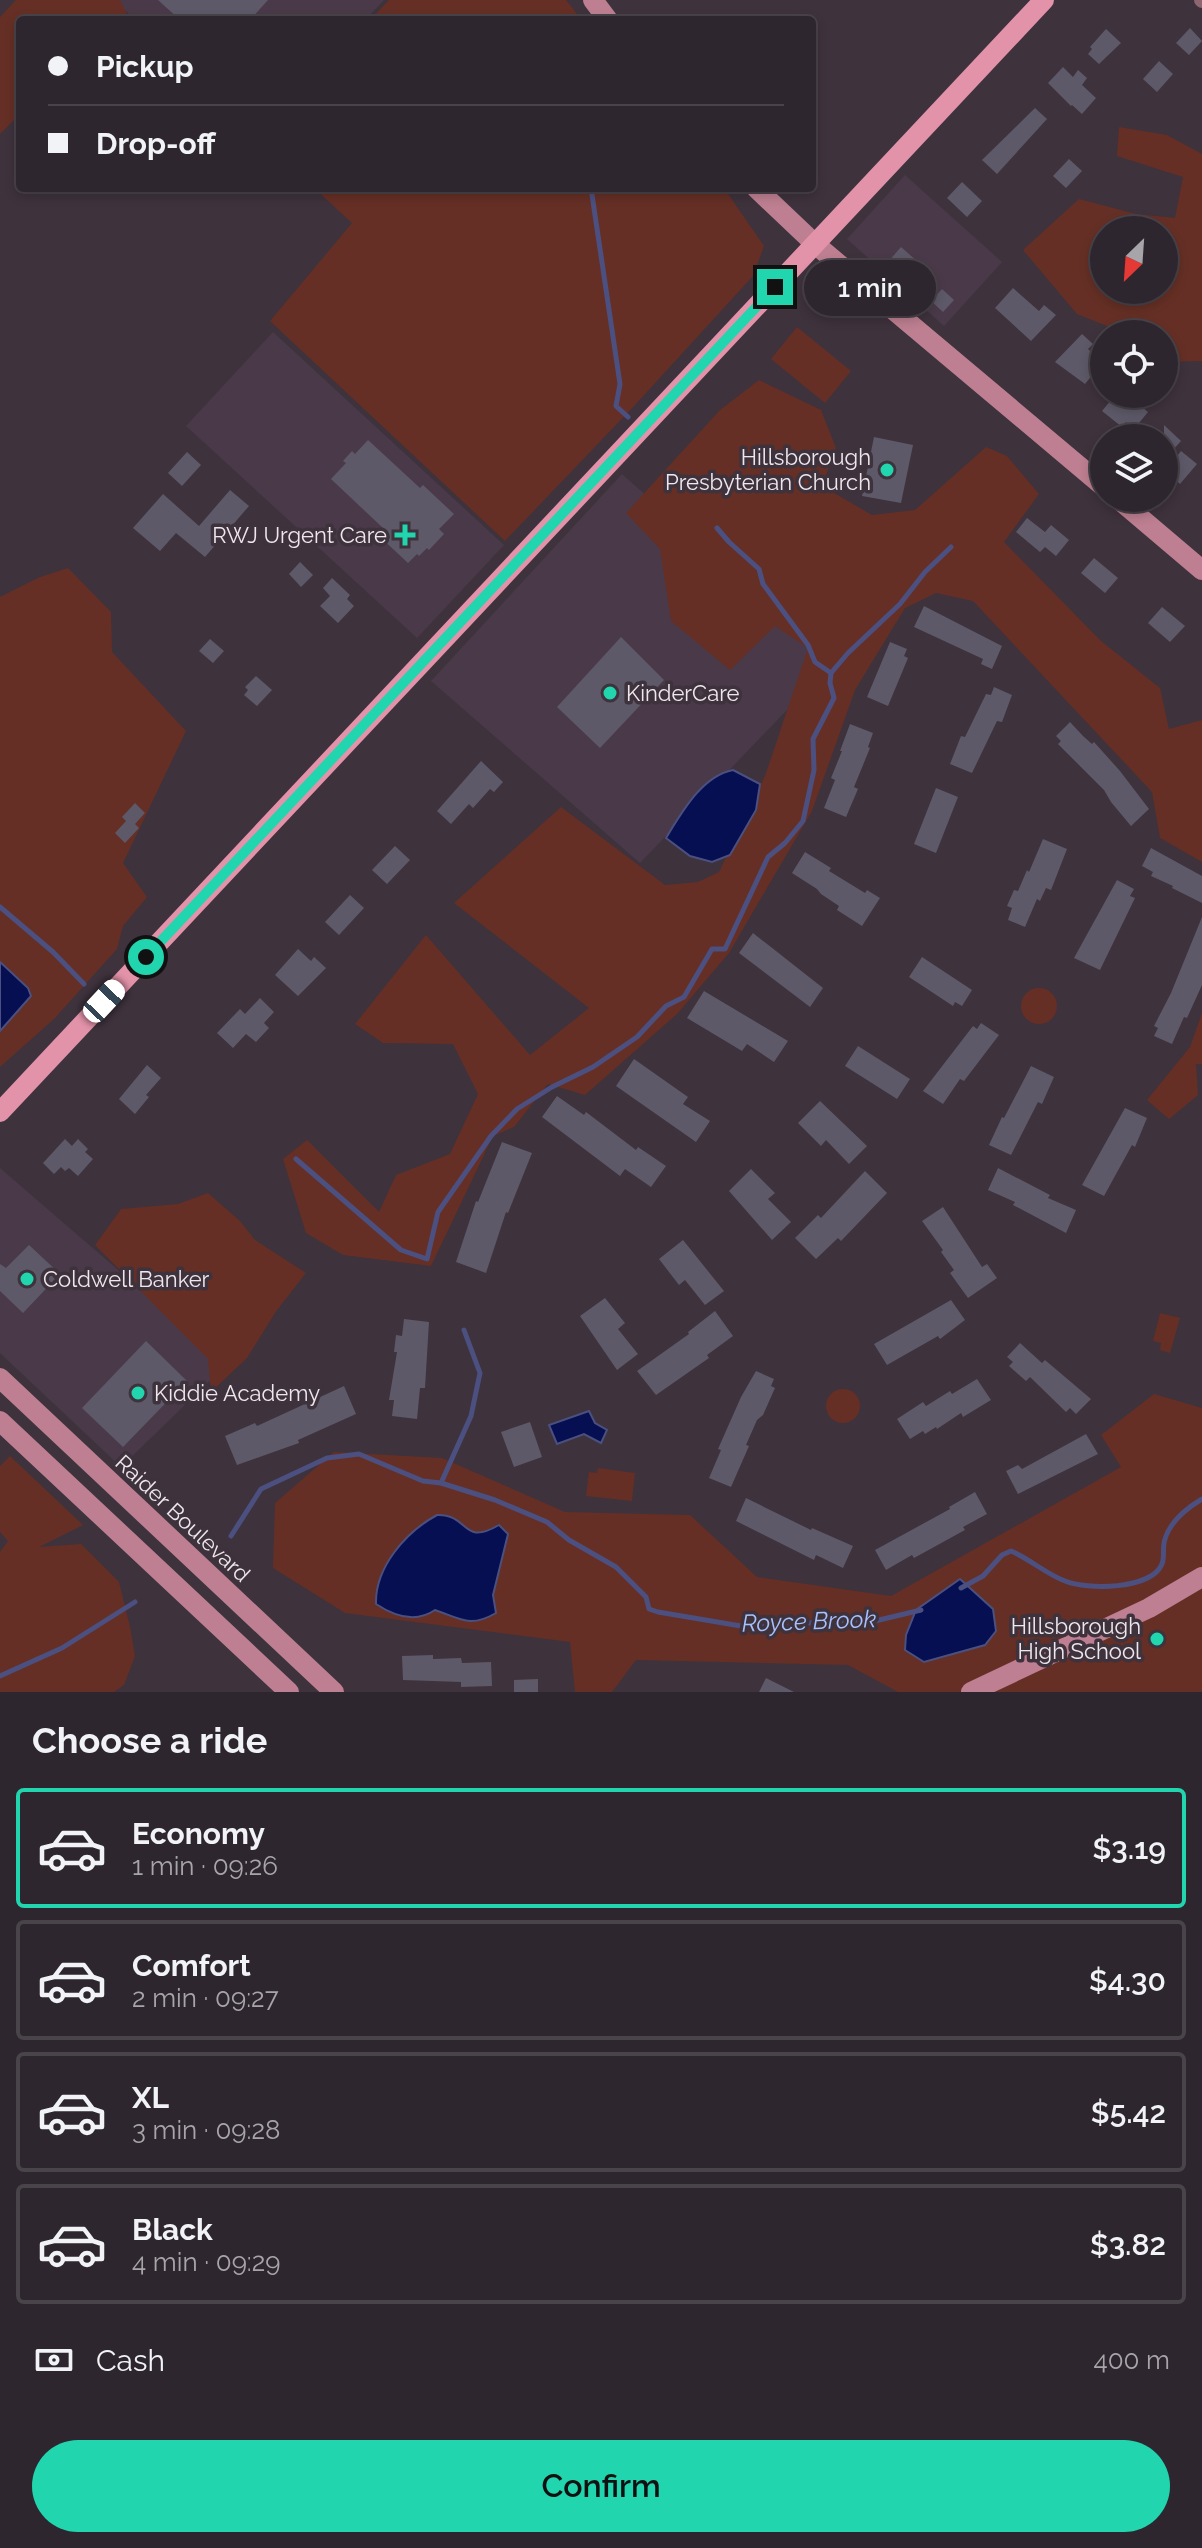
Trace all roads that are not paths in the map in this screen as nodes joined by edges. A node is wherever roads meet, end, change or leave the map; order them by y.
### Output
1 (1044, 0) edge
2 (760, 192) edge
3 (815, 244) junction
4 (1090, 475) edge
5 (1134, 512) edge
6 (1202, 570) edge
7 (0, 1112) edge
8 (0, 1378) edge
9 (0, 1421) edge
10 (1202, 1577) edge
11 (289, 1692) edge
12 (334, 1692) edge
13 (971, 1692) edge

1 - 3 main road
2 - 3 street
3 - 4 street
3 - 7 main road
5 - 6 street
8 - 12 street, Raider Boulevard
9 - 11 street
10 - 13 street

